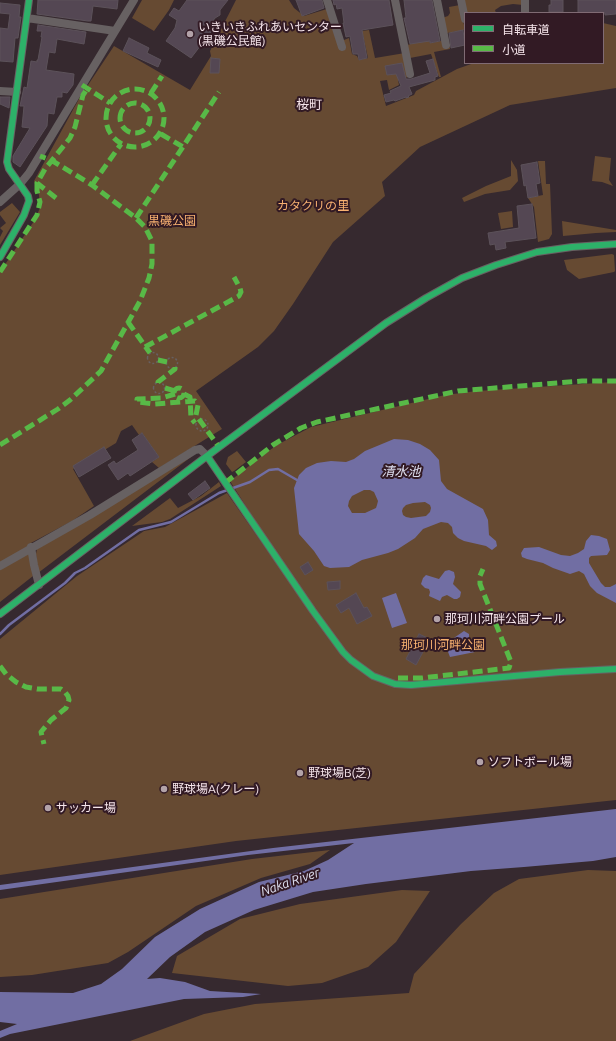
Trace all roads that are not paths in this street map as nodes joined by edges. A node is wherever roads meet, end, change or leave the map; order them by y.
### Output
1 (29, 0) edge
2 (134, 0) edge
3 (327, 0) edge
4 (395, 0) edge
5 (437, 0) edge
6 (461, 0) edge
7 (525, 0) edge
8 (525, 12) edge
9 (464, 14) edge
10 (27, 18) junction
11 (116, 31) junction
12 (446, 45) dead end
13 (342, 47) dead end
14 (410, 74) dead end
15 (0, 91) edge
16 (17, 92) junction
17 (20, 184) junction
18 (0, 202) edge
19 (616, 244) edge
20 (0, 257) edge
21 (207, 456) junction
22 (31, 547) junction
23 (0, 566) edge
24 (39, 585) junction
25 (0, 614) edge
26 (616, 669) edge

1 - 10 street
2 - 11 street
3 - 13 street
4 - 14 street
5 - 12 street
6 - 9 street
7 - 8 street
10 - 11 street
10 - 16 street
11 - 17 street
15 - 16 street
16 - 17 street
17 - 18 street
17 - 20 street
19 - 21 street
21 - 22 street
21 - 24 street
21 - 26 street
22 - 23 street
22 - 24 street
24 - 25 street

